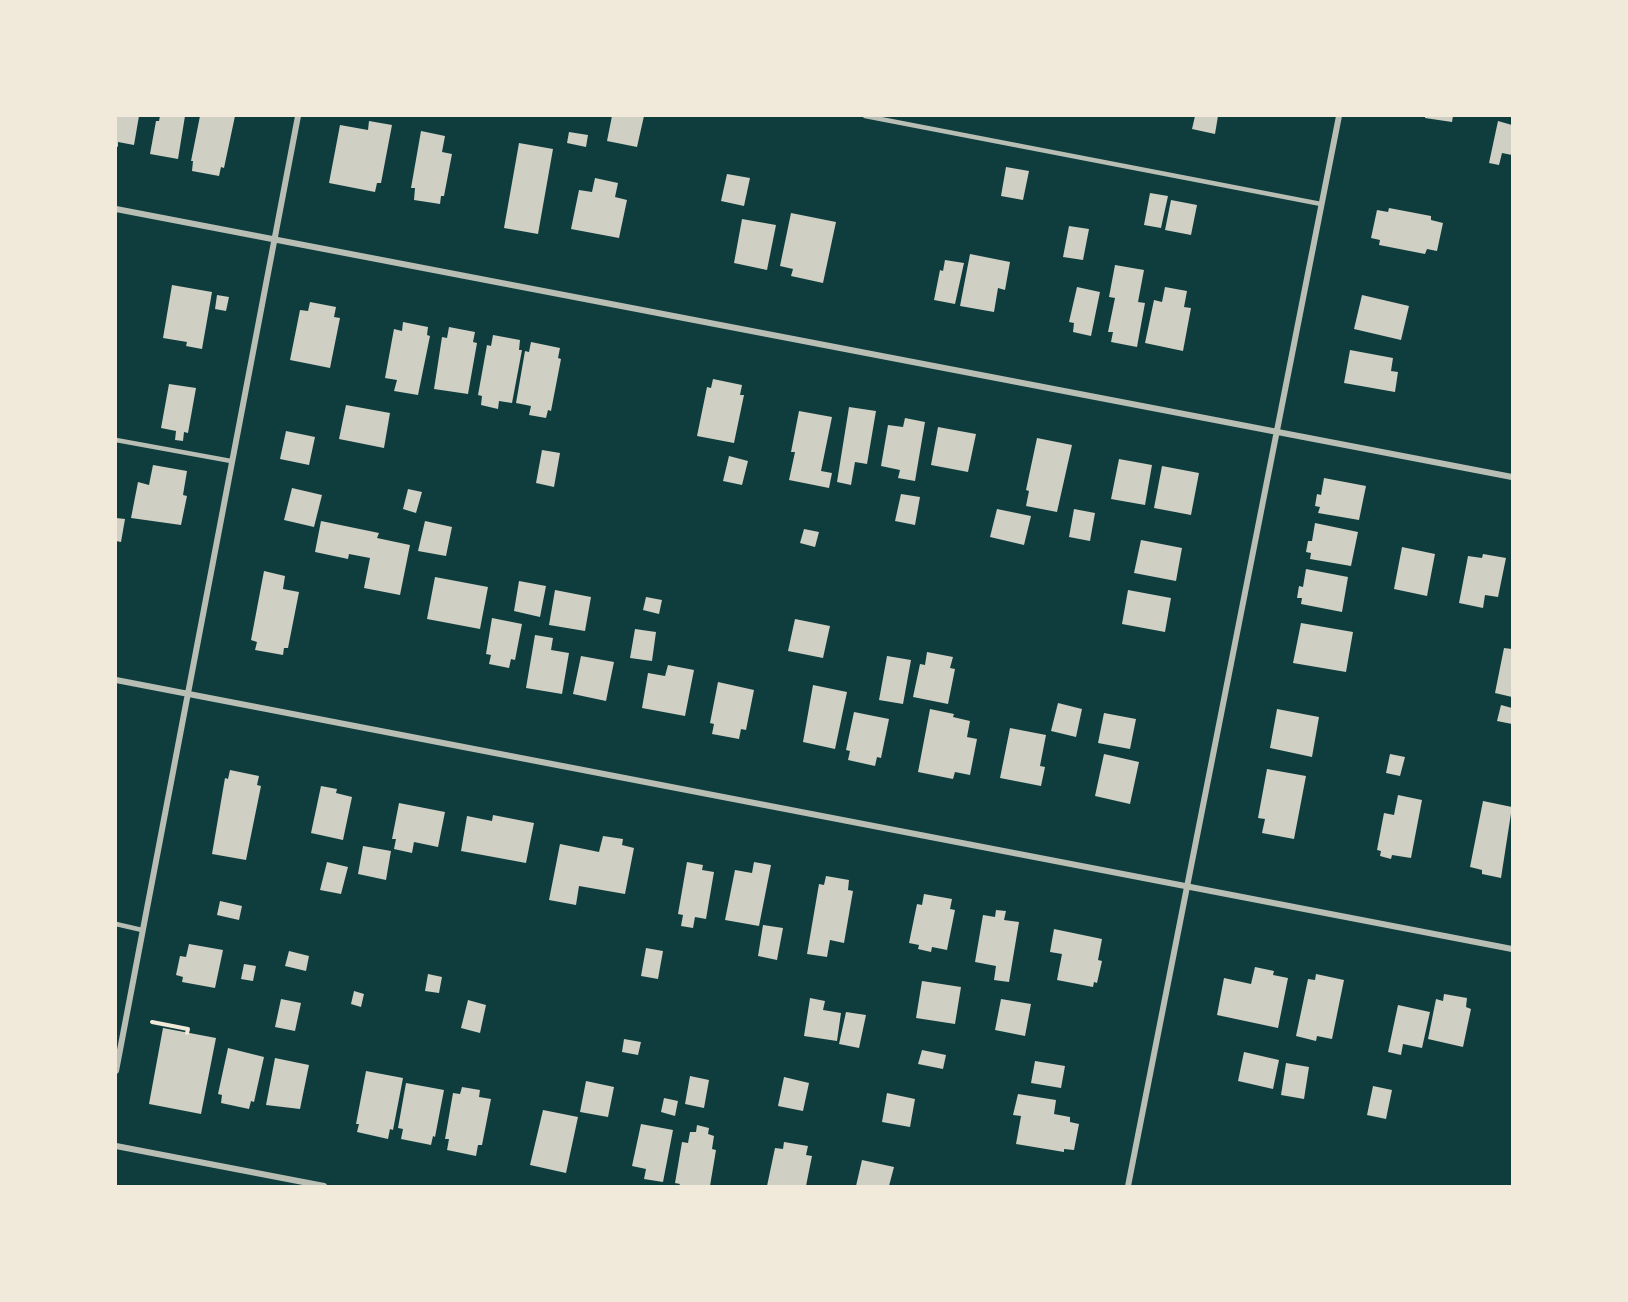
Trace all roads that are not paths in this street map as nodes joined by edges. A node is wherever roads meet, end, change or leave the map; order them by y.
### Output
1 (298, 116) edge
2 (865, 116) edge
3 (1339, 116) edge
4 (1321, 204) junction
5 (116, 209) edge
6 (274, 240) junction
7 (1276, 431) junction
8 (116, 440) edge
9 (231, 461) junction
10 (1512, 477) edge
11 (116, 680) edge
12 (187, 693) junction
13 (1185, 886) junction
14 (116, 924) edge
15 (142, 930) junction
16 (1512, 949) edge
17 (116, 1071) edge
18 (116, 1146) edge
19 (324, 1186) edge
20 (1128, 1186) edge

1 - 6 street
2 - 4 lane
3 - 4 street
4 - 7 street
5 - 6 street
6 - 7 street
6 - 9 street
7 - 10 street
7 - 13 street
8 - 9 lane
9 - 12 street
11 - 12 street
12 - 13 street
12 - 15 street
13 - 16 street
13 - 20 street
14 - 15 lane
15 - 17 street
18 - 19 street

